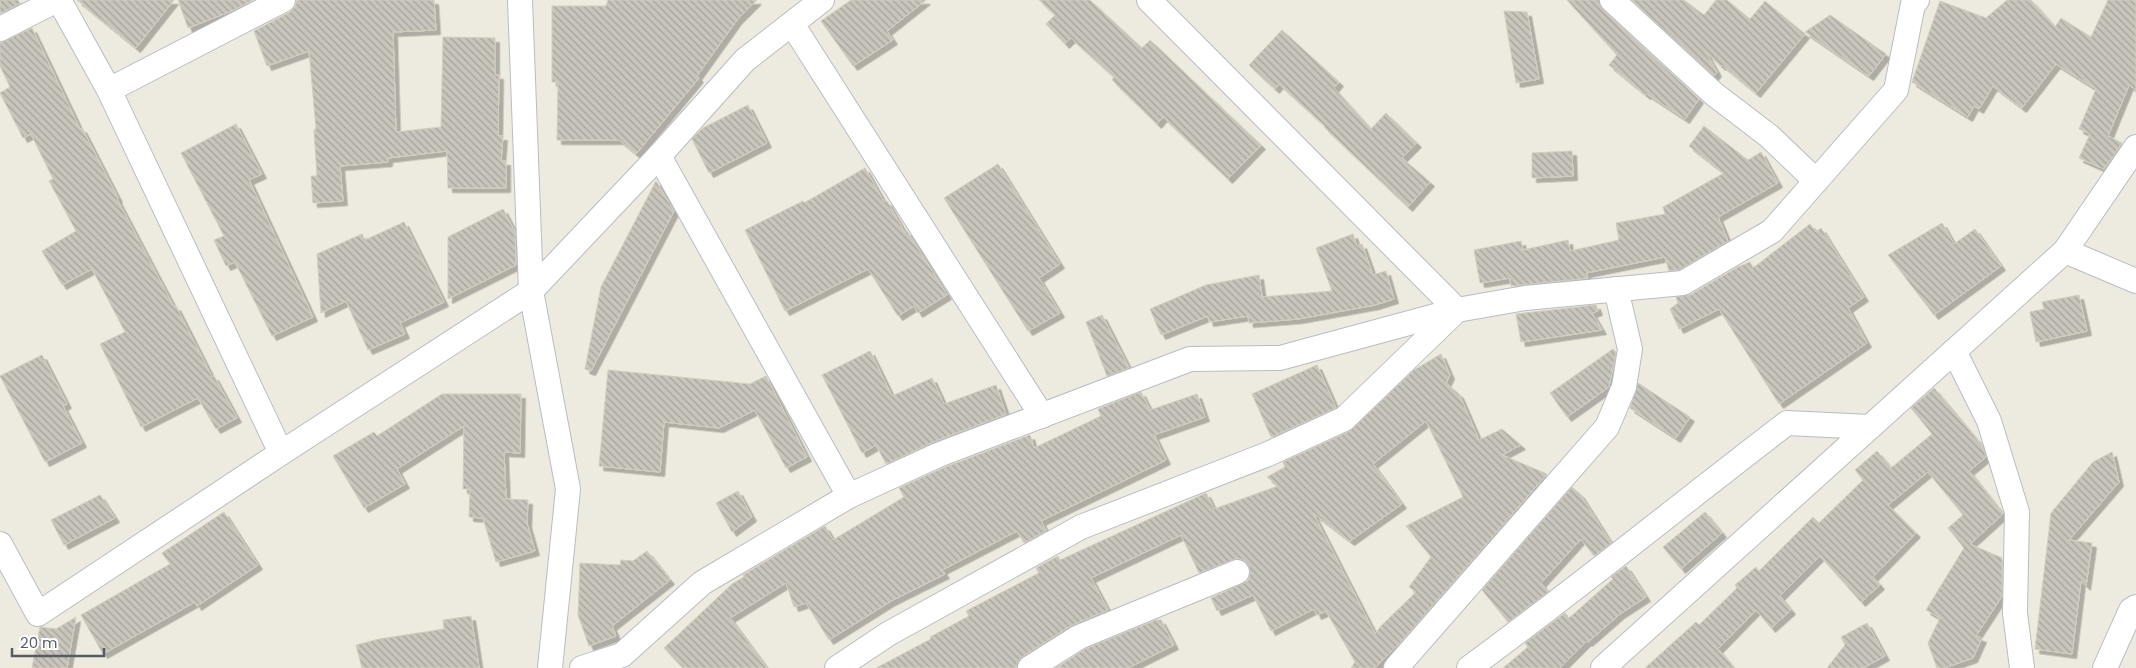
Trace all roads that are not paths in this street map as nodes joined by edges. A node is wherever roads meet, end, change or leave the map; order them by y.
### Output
1 (58, 0) edge
2 (283, 0) edge
3 (520, 0) edge
4 (822, 0) edge
5 (1149, 0) edge
6 (1612, 0) edge
7 (1917, 0) edge
8 (792, 24) junction
9 (0, 29) edge
10 (109, 90) junction
11 (2136, 147) edge
12 (659, 156) junction
13 (1816, 181) junction
14 (2065, 251) junction
15 (2136, 281) edge
16 (1616, 289) junction
17 (531, 291) junction
18 (1457, 310) junction
19 (1954, 351) junction
20 (1042, 416) junction
21 (1870, 427) junction
22 (281, 453) junction
23 (850, 496) junction
24 (0, 544) edge
25 (1237, 572) dead end
26 (2136, 607) edge
27 (550, 668) edge
28 (582, 668) edge
29 (836, 668) edge
30 (1030, 668) edge
31 (1396, 668) edge
32 (1468, 668) edge
33 (1603, 668) edge
34 (2022, 668) edge
35 (2105, 668) edge

1 - 9 street
1 - 10 street
2 - 10 street
3 - 17 street
4 - 8 street
5 - 18 street
6 - 13 street
7 - 13 street
8 - 12 street
8 - 20 street
10 - 22 street
11 - 14 street
12 - 17 street
12 - 23 street
13 - 16 street
14 - 15 street
14 - 19 street
16 - 18 street
16 - 31 street
17 - 22 street
17 - 27 street
18 - 20 street
18 - 29 street
19 - 21 street
19 - 34 street
20 - 23 street
21 - 32 street
21 - 33 street
22 - 24 street
23 - 28 street
25 - 30 street
26 - 35 street

